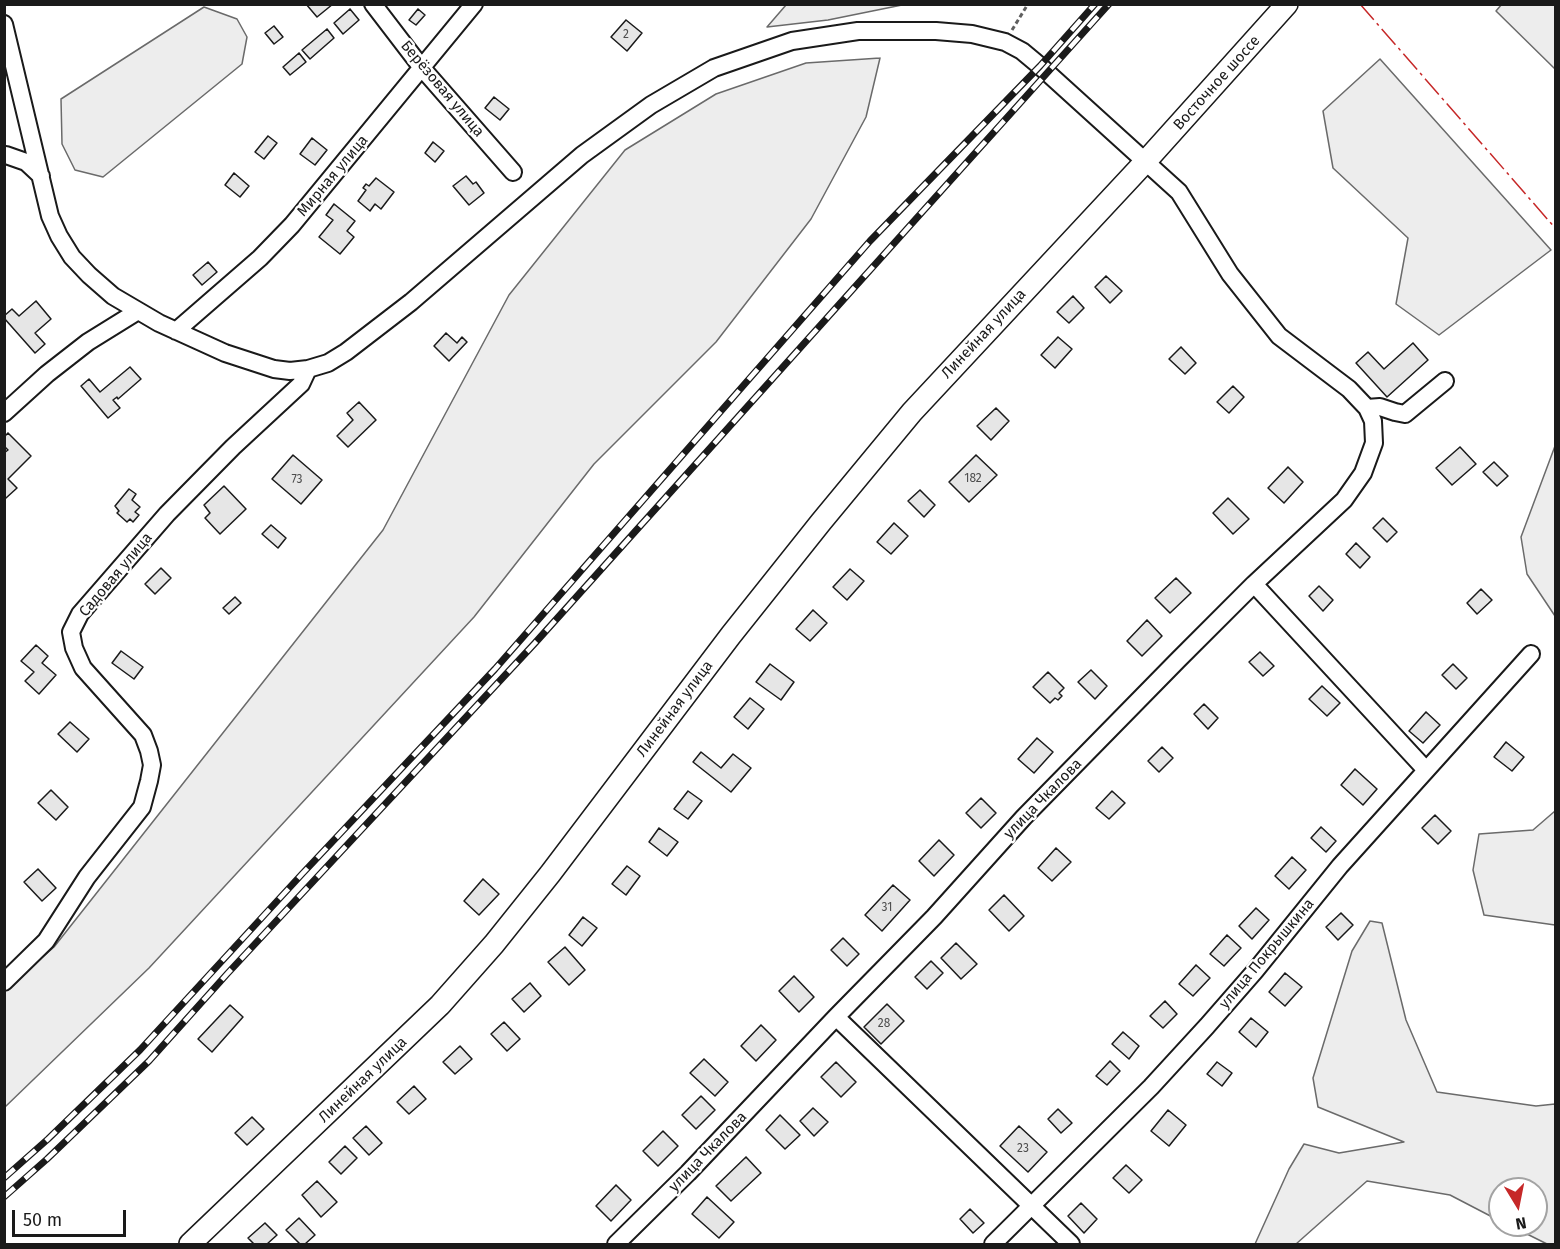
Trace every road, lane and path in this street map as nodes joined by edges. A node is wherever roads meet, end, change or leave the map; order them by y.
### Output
1 (373, 4) edge
2 (474, 4) edge
3 (1028, 4) edge
4 (1287, 4) edge
5 (4, 24) edge
6 (1005, 42) junction
7 (422, 68) junction
8 (4, 155) edge
9 (1146, 161) junction
10 (513, 172) dead end
11 (40, 176) junction
12 (138, 311) junction
13 (176, 332) junction
14 (308, 369) junction
15 (1445, 381) dead end
16 (1367, 408) junction
17 (4, 413) edge
18 (1254, 584) junction
19 (1531, 654) dead end
20 (1426, 771) junction
21 (4, 982) edge
22 (836, 1017) junction
23 (1031, 1205) junction
24 (190, 1245) edge
25 (616, 1245) edge
26 (993, 1245) edge
27 (1071, 1245) edge

1 - 7 street, Берёзовая улица
2 - 7 street, Мирная улица
3 - 6 path
4 - 9 main road, Восточное шоссе
5 - 11 street
6 - 9 street
6 - 14 street
7 - 10 street, Берёзовая улица
7 - 13 street, Мирная улица
8 - 11 street
9 - 16 street
9 - 24 main road, Линейная улица
11 - 12 street
12 - 13 street
12 - 17 street
13 - 14 street
14 - 21 street, Садовая улица
15 - 16 street
16 - 18 street, улица Чкалова
18 - 20 street
18 - 22 street, улица Чкалова
19 - 20 street, улица Покрышкина
20 - 23 street, улица Покрышкина
22 - 23 street
22 - 25 street, улица Чкалова
23 - 26 street, улица Покрышкина
23 - 27 street

